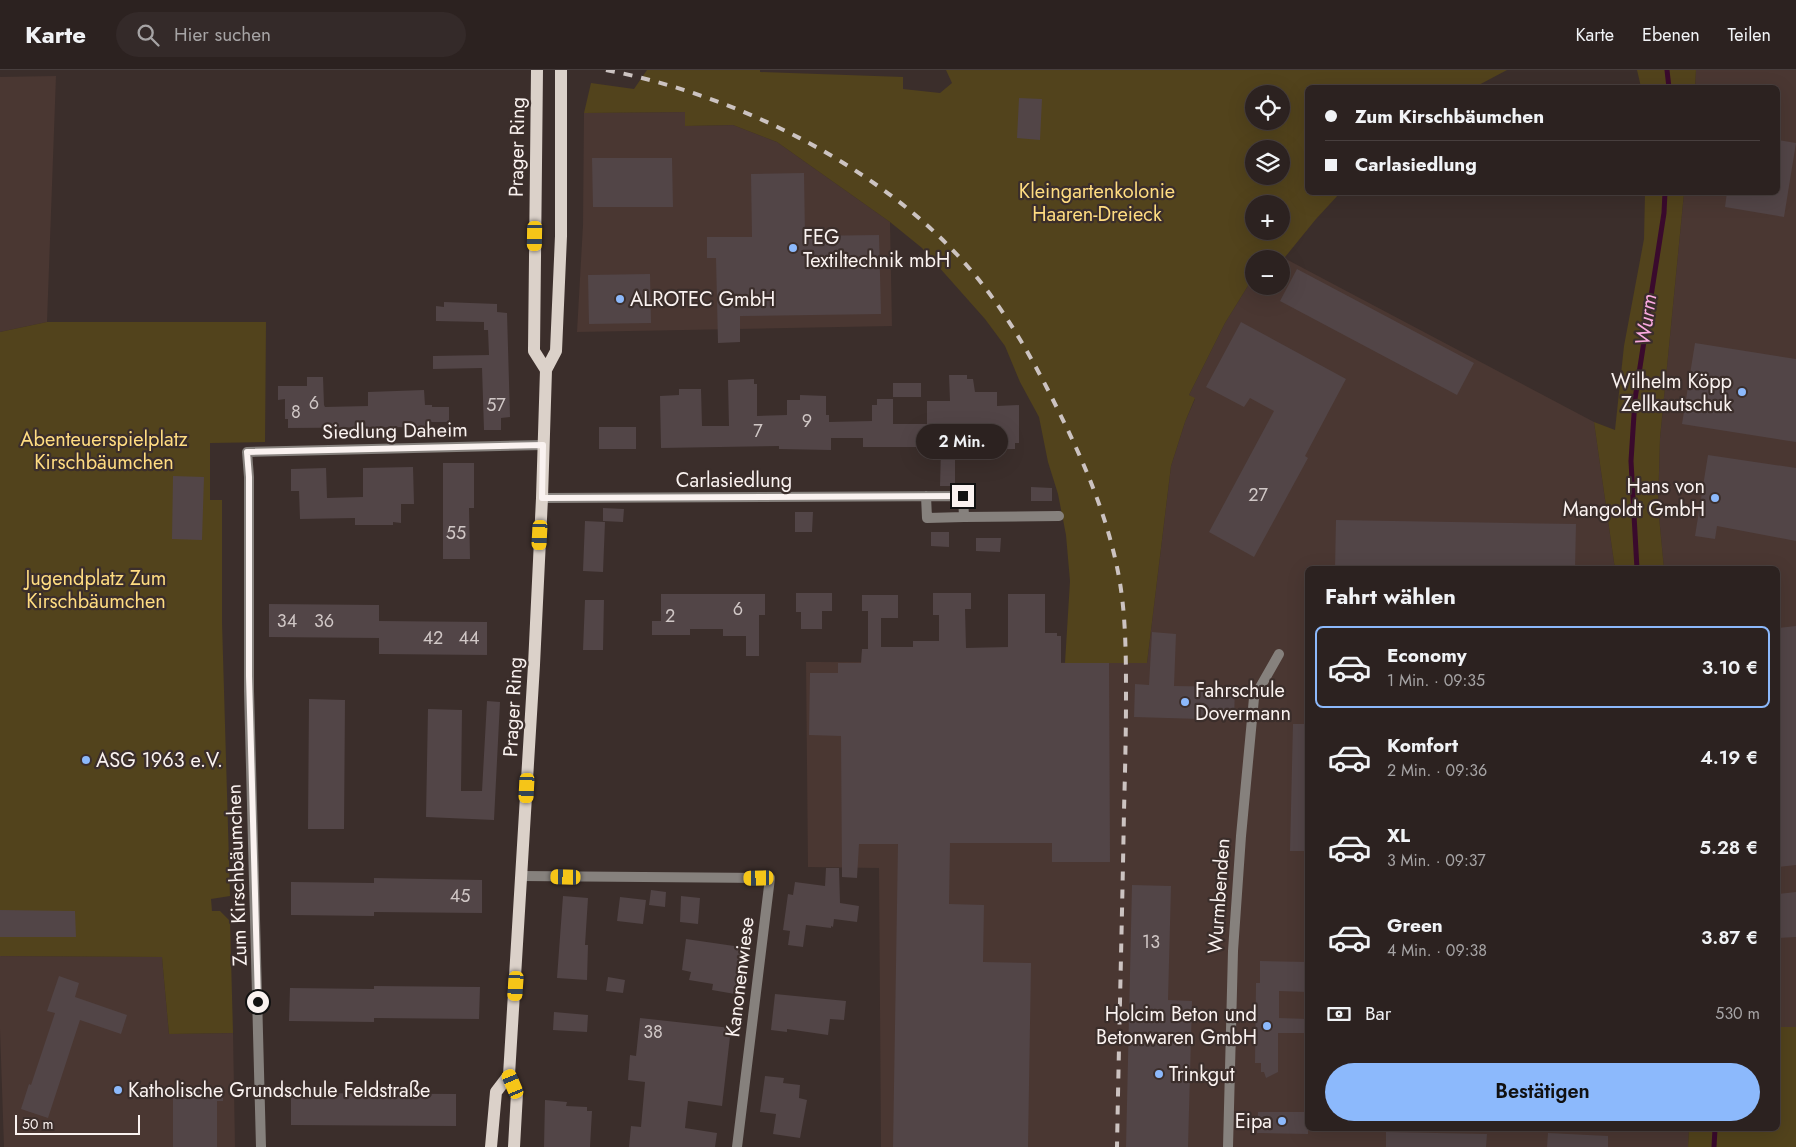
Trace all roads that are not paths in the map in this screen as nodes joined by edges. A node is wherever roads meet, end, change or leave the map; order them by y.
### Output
1 (537, 70) edge
2 (561, 70) edge
3 (546, 370) junction
4 (543, 445) junction
5 (247, 452) joint
6 (926, 496) junction
7 (542, 498) junction
8 (1059, 516) dead end
9 (964, 517) junction
10 (1279, 654) dead end
11 (522, 876) junction
12 (509, 1075) junction
13 (262, 1147) edge
14 (491, 1147) edge
15 (514, 1147) edge
16 (737, 1147) edge
17 (1228, 1147) edge

1 - 3 main road, Prager Ring
2 - 3 main road, Prager Ring
3 - 4 main road, Prager Ring
4 - 5 street, Siedlung Daheim
4 - 7 main road, Prager Ring
5 - 13 street, Zum Kirschbäumchen
6 - 7 street, Carlasiedlung
6 - 9 street, Carlasiedlung
6 - 9 street
7 - 11 main road, Prager Ring
8 - 9 street
10 - 17 street, Wurmbenden
11 - 12 main road, Prager Ring
11 - 16 street, Kanonenwiese
12 - 14 main road, Prager Ring
12 - 15 main road, Prager Ring

